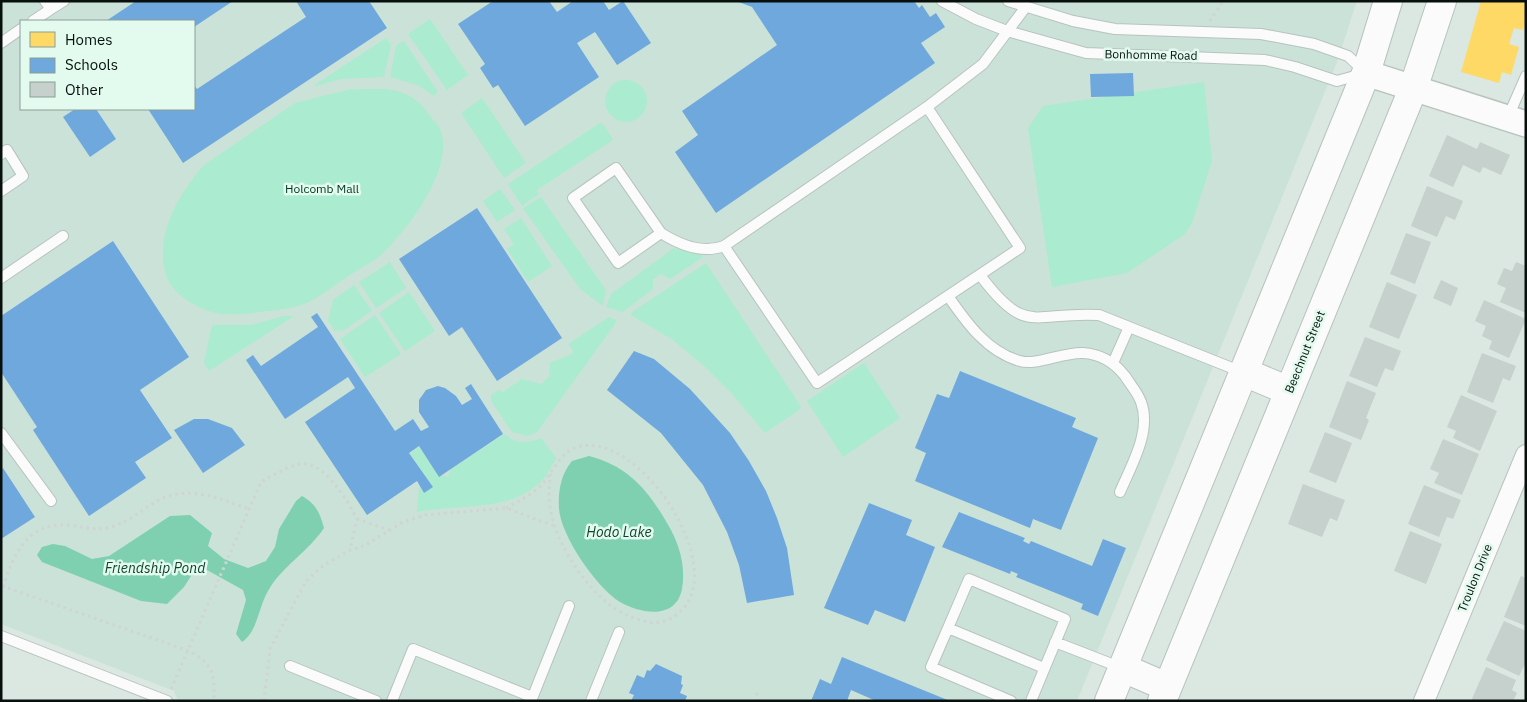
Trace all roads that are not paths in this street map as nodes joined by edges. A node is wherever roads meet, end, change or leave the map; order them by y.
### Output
1 (64, 1) edge
2 (942, 1) edge
3 (1008, 1) edge
4 (1388, 1) edge
5 (1442, 1) edge
6 (48, 5) edge
7 (1025, 8) junction
8 (34, 20) edge
9 (20, 30) edge
10 (1007, 31) junction
11 (1, 43) edge
12 (1366, 73) junction
13 (1526, 76) edge
14 (1413, 89) junction
15 (927, 107) junction
16 (1517, 121) edge
17 (1, 154) edge
18 (1, 191) edge
19 (661, 233) junction
20 (63, 236) dead end
21 (724, 246) junction
22 (980, 275) junction
23 (1, 278) edge
24 (948, 296) junction
25 (1129, 326) junction
26 (1113, 363) junction
27 (1244, 372) junction
28 (1289, 391) junction
29 (1, 433) edge
30 (1526, 455) edge
31 (1120, 492) dead end
32 (51, 501) dead end
33 (569, 606) dead end
34 (948, 628) junction
35 (618, 632) dead end
36 (1, 636) edge
37 (1055, 642) junction
38 (290, 666) dead end
39 (1044, 668) junction
40 (1123, 668) junction
41 (1165, 694) edge
42 (531, 699) edge
43 (166, 700) edge
44 (376, 701) edge
45 (392, 701) edge
46 (591, 701) edge
47 (1011, 701) edge
48 (1030, 701) edge
49 (1110, 701) edge
50 (1424, 701) edge

1 - 6 lane
2 - 10 lane, Bonhomme Road
3 - 7 lane, Bonhomme Road
4 - 12 main road
5 - 14 main road, Beechnut Street
6 - 8 lane
7 - 10 lane
7 - 12 lane, Bonhomme Road
9 - 11 lane
10 - 12 lane, Bonhomme Road
10 - 15 lane
12 - 14 street, Bonhomme Road
12 - 27 main road
13 - 16 lane
14 - 16 street, Bonhomme Road
14 - 28 main road, Beechnut Street
15 - 21 lane
15 - 22 lane
17 - 18 lane
19 - 19 lane
19 - 21 lane
20 - 23 lane
21 - 24 lane
22 - 24 lane
22 - 25 lane
24 - 26 lane
25 - 26 lane
25 - 27 lane
26 - 31 lane
27 - 28 main road
27 - 40 main road
28 - 41 main road, Beechnut Street
29 - 32 lane
30 - 50 street, Troulon Drive
33 - 42 lane
34 - 37 lane
34 - 39 lane
34 - 47 lane
35 - 46 lane
36 - 43 lane
37 - 39 lane
37 - 40 lane
38 - 44 lane
39 - 48 lane
40 - 41 main road
40 - 49 main road
42 - 45 lane

